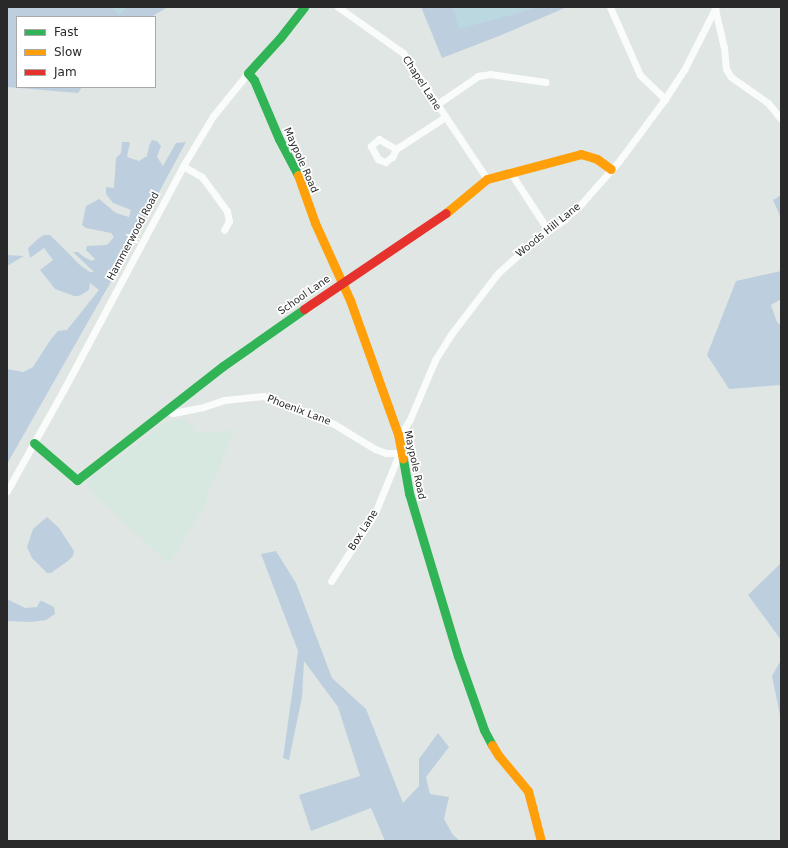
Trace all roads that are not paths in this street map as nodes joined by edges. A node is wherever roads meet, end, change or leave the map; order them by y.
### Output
1 (304, 7) edge
2 (338, 7) edge
3 (610, 7) edge
4 (715, 8) edge
5 (248, 73) junction
6 (545, 82) dead end
7 (665, 99) junction
8 (436, 104) junction
9 (445, 117) junction
10 (781, 120) edge
11 (396, 149) dead end
12 (183, 166) junction
13 (611, 169) junction
14 (510, 172) junction
15 (487, 179) junction
16 (224, 230) dead end
17 (548, 230) junction
18 (342, 282) junction
19 (166, 411) junction
20 (398, 434) junction
21 (34, 443) junction
22 (401, 454) junction
23 (7, 491) edge
24 (331, 581) dead end
25 (541, 841) edge

1 - 5 street, Hammerwood Road
2 - 8 street, Chapel Lane
3 - 7 street
4 - 7 street, Woods Hill Lane
4 - 10 street
5 - 12 street, Hammerwood Road
5 - 18 street, Maypole Road
6 - 8 street
7 - 13 street, Woods Hill Lane
8 - 9 street, Chapel Lane
9 - 11 street
9 - 15 street, Chapel Lane
12 - 16 street
12 - 21 street, Hammerwood Road
13 - 14 street, School Lane
13 - 17 street, Woods Hill Lane
14 - 15 street, School Lane
14 - 17 street
15 - 18 street, School Lane
17 - 20 street, Woods Hill Lane
18 - 19 street, School Lane
18 - 20 street, Maypole Road
19 - 21 street, School Lane
19 - 22 street, Phoenix Lane
20 - 22 street, Maypole Road
21 - 23 street, Hammerwood Road
22 - 24 street, Box Lane
22 - 25 street, Maypole Road

